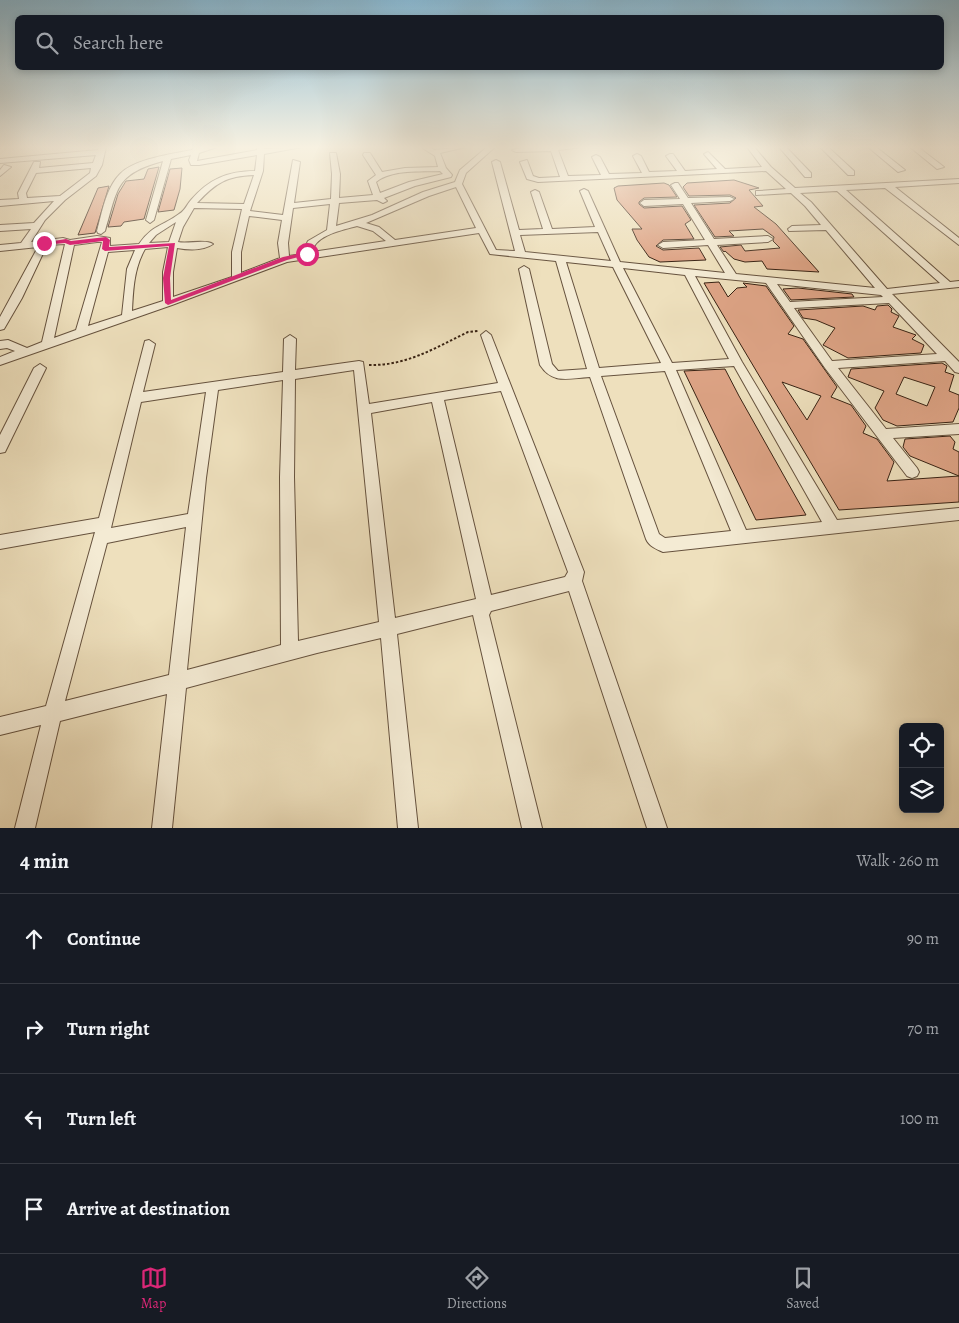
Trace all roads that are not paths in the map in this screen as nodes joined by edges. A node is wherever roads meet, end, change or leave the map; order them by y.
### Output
1 (675, 185) dead end
2 (26, 186) edge
3 (78, 186) edge
4 (118, 186) edge
5 (160, 186) edge
6 (212, 186) edge
7 (254, 186) edge
8 (292, 186) edge
9 (335, 186) edge
10 (374, 186) edge
11 (408, 186) edge
12 (445, 186) edge
13 (460, 186) edge
14 (502, 186) edge
15 (789, 186) edge
16 (877, 186) edge
17 (888, 186) edge
18 (839, 188) junction
19 (794, 190) junction
20 (584, 191) dead end
21 (534, 192) dead end
22 (759, 192) dead end
23 (378, 197) junction
24 (62, 198) junction
25 (730, 199) dead end
26 (685, 201) junction
27 (23, 202) junction
28 (0, 203) edge
29 (334, 203) junction
30 (644, 203) dead end
31 (190, 205) junction
32 (289, 206) junction
33 (393, 209) junction
34 (246, 210) junction
35 (183, 216) junction
36 (286, 218) junction
37 (150, 220) dead end
38 (357, 223) junction
39 (36, 226) junction
40 (828, 227) junction
41 (0, 228) edge
42 (601, 229) junction
43 (480, 230) junction
44 (792, 230) dead end
45 (101, 231) dead end
46 (548, 231) junction
47 (332, 232) junction
48 (515, 233) junction
49 (768, 239) dead end
50 (392, 242) junction
51 (959, 242) edge
52 (44, 243) junction
53 (70, 243) junction
54 (712, 243) junction
55 (173, 244) junction
56 (208, 244) dead end
57 (663, 245) dead end
58 (24, 246) junction
59 (140, 246) junction
60 (0, 248) edge
61 (105, 249) junction
62 (307, 254) junction
63 (521, 256) junction
64 (285, 258) junction
65 (560, 259) junction
66 (618, 264) junction
67 (524, 269) dead end
68 (688, 272) junction
69 (733, 277) junction
70 (237, 278) junction
71 (769, 280) junction
72 (959, 284) edge
73 (948, 286) junction
74 (888, 296) junction
75 (168, 303) junction
76 (787, 305) junction
77 (5, 311) edge
78 (127, 317) junction
79 (0, 326) edge
80 (81, 333) junction
81 (486, 335) road end
82 (290, 339) dead end
83 (149, 344) dead end
84 (0, 345) edge
85 (47, 345) junction
86 (27, 352) junction
87 (948, 357) junction
88 (0, 360) edge
89 (736, 362) junction
90 (829, 364) junction
91 (669, 367) junction
92 (40, 368) dead end
93 (959, 369) edge
94 (594, 372) junction
95 (289, 374) junction
96 (213, 386) junction
97 (504, 386) junction
98 (438, 396) junction
99 (135, 398) junction
100 (364, 409) junction
101 (959, 429) edge
102 (883, 434) junction
103 (0, 448) edge
104 (912, 472) dead end
105 (959, 514) edge
106 (195, 519) junction
107 (833, 527) junction
108 (103, 530) junction
109 (741, 536) junction
110 (0, 542) edge
111 (574, 581) junction
112 (485, 604) junction
113 (388, 628) junction
114 (290, 652) junction
115 (178, 682) junction
116 (54, 713) junction
117 (0, 726) edge
118 (25, 828) edge
119 (162, 828) edge
120 (408, 828) edge
121 (532, 828) edge
122 (657, 828) edge

1 - 26 street
2 - 27 street
3 - 24 street
4 - 45 street
5 - 37 street
6 - 31 street
7 - 34 street
8 - 32 street
9 - 29 street
10 - 23 street
11 - 23 street
12 - 33 street
13 - 43 street
14 - 48 street
15 - 19 street
16 - 18 street
17 - 51 street
18 - 19 street
18 - 73 street
19 - 22 street
19 - 40 street
20 - 42 street
21 - 46 street
23 - 29 street
23 - 33 street
24 - 27 street
24 - 39 street
25 - 26 street
26 - 30 street
26 - 54 street
27 - 28 street
29 - 32 street
29 - 47 street
31 - 34 street
31 - 35 street
32 - 36 street
33 - 38 street
34 - 36 street
34 - 70 street
35 - 55 street
35 - 59 street
36 - 64 street
38 - 47 street
38 - 50 street
39 - 41 street
39 - 58 street
40 - 44 street
40 - 74 street
42 - 46 street
42 - 66 street
43 - 50 street
43 - 63 street
46 - 48 street
47 - 62 street
48 - 63 street
49 - 54 street
50 - 62 street
52 - 53 street
52 - 58 street
52 - 77 street
53 - 61 street
53 - 85 street
54 - 57 street
54 - 69 street
55 - 56 street
55 - 59 street
55 - 75 street
58 - 60 street
59 - 61 street
59 - 78 street
61 - 80 street
62 - 64 street
63 - 65 street
64 - 70 street
65 - 66 street
65 - 94 street
66 - 68 street
66 - 91 street
67 - 94 street
68 - 69 street
68 - 89 street
69 - 71 street
70 - 75 street
71 - 74 street
71 - 76 street
72 - 73 street
73 - 74 street
74 - 76 street
74 - 87 street
75 - 78 street
76 - 90 street
77 - 79 street
78 - 80 street
80 - 85 street
81 - 97 street
82 - 95 street
83 - 99 street
84 - 86 street
85 - 86 street
86 - 88 street
87 - 90 street
87 - 93 street
89 - 91 street
89 - 107 street
90 - 102 street
91 - 94 street
91 - 109 street
92 - 103 street
94 - 109 street
95 - 96 street
95 - 100 street
95 - 114 street
96 - 99 street
96 - 106 street
97 - 98 street
97 - 111 street
98 - 100 street
98 - 112 street
99 - 108 street
100 - 113 street
101 - 102 street
102 - 104 street
105 - 107 street
106 - 108 street
106 - 115 street
107 - 109 street
108 - 110 street
108 - 116 street
111 - 112 street
111 - 122 street
112 - 113 street
112 - 121 street
113 - 114 street
113 - 120 street
114 - 115 street
115 - 116 street
115 - 119 street
116 - 117 street
116 - 118 street

